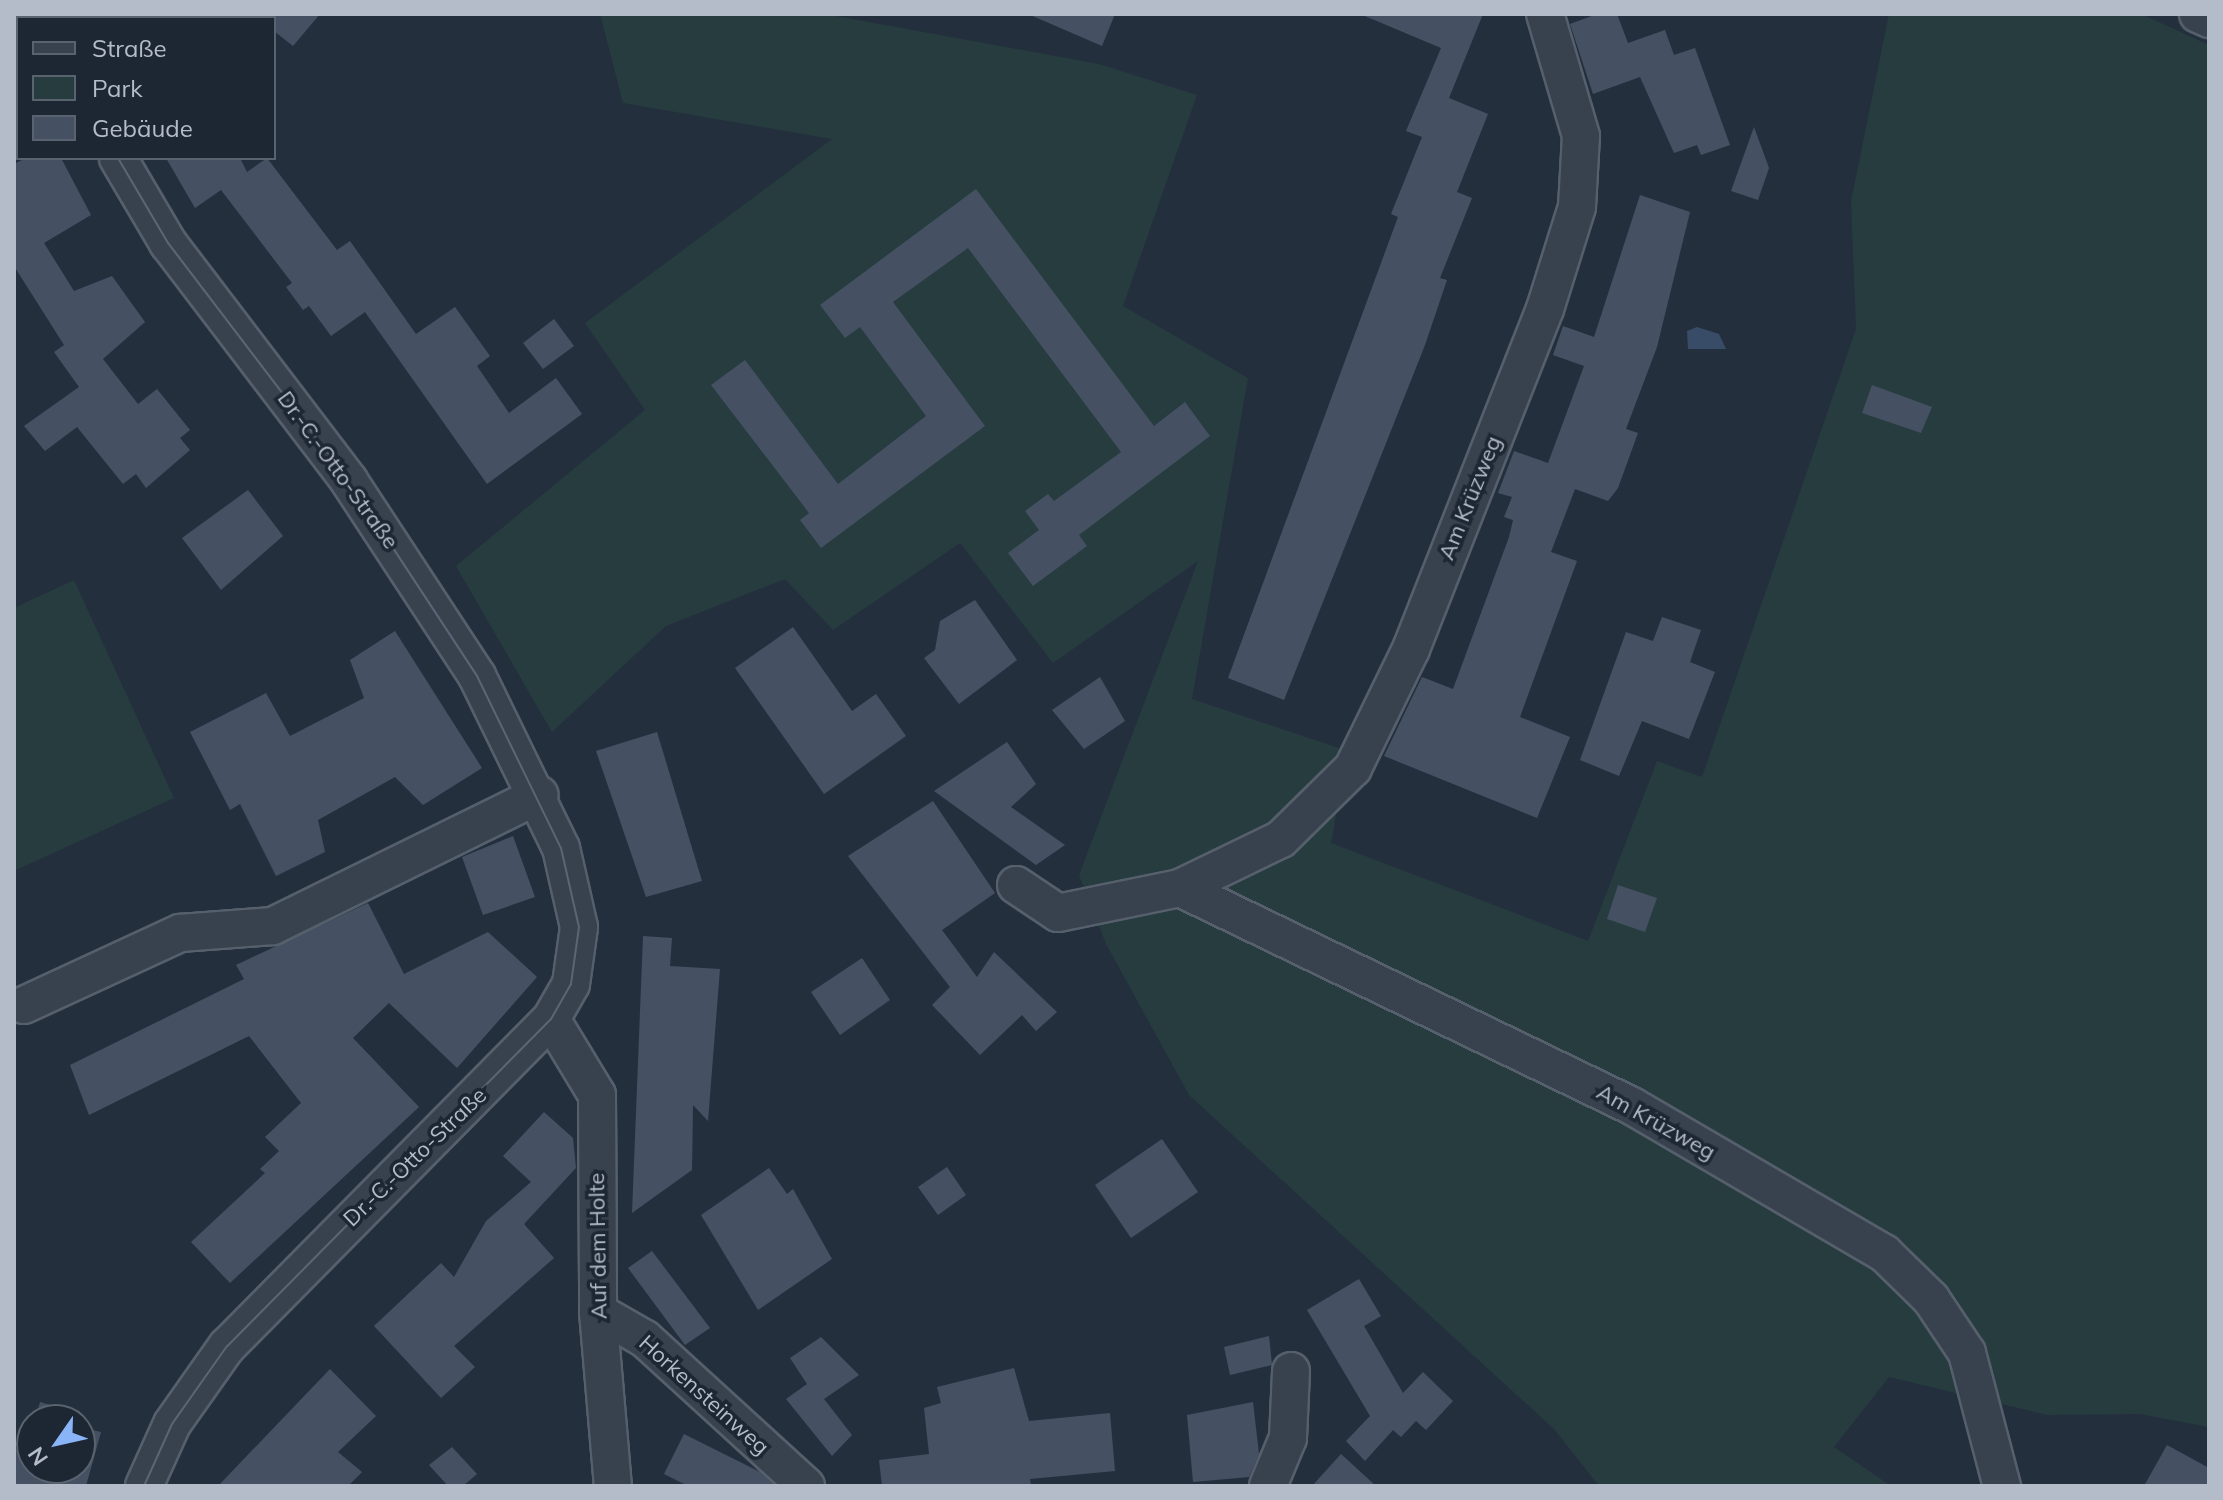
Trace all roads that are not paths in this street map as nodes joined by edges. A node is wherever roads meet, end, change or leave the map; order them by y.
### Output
1 (1545, 14) edge
2 (2198, 14) edge
3 (2209, 19) edge
4 (119, 160) edge
5 (539, 795) junction
6 (1016, 885) dead end
7 (1180, 888) junction
8 (24, 1005) dead end
9 (551, 1019) junction
10 (598, 1312) junction
11 (1291, 1371) dead end
12 (144, 1486) edge
13 (613, 1486) edge
14 (806, 1486) edge
15 (1268, 1486) edge
16 (2002, 1486) edge

1 - 7 street, Am Krüzweg
2 - 3 street
4 - 5 street, Dr.-C.-Otto-Straße
5 - 8 street
5 - 9 street, Dr.-C.-Otto-Straße
6 - 7 street, Am Krüzweg
7 - 16 street, Am Krüzweg
9 - 10 street, Auf dem Holte
9 - 12 street, Dr.-C.-Otto-Straße
10 - 13 street, Auf dem Holte
10 - 14 street, Horkensteinweg
11 - 15 street

